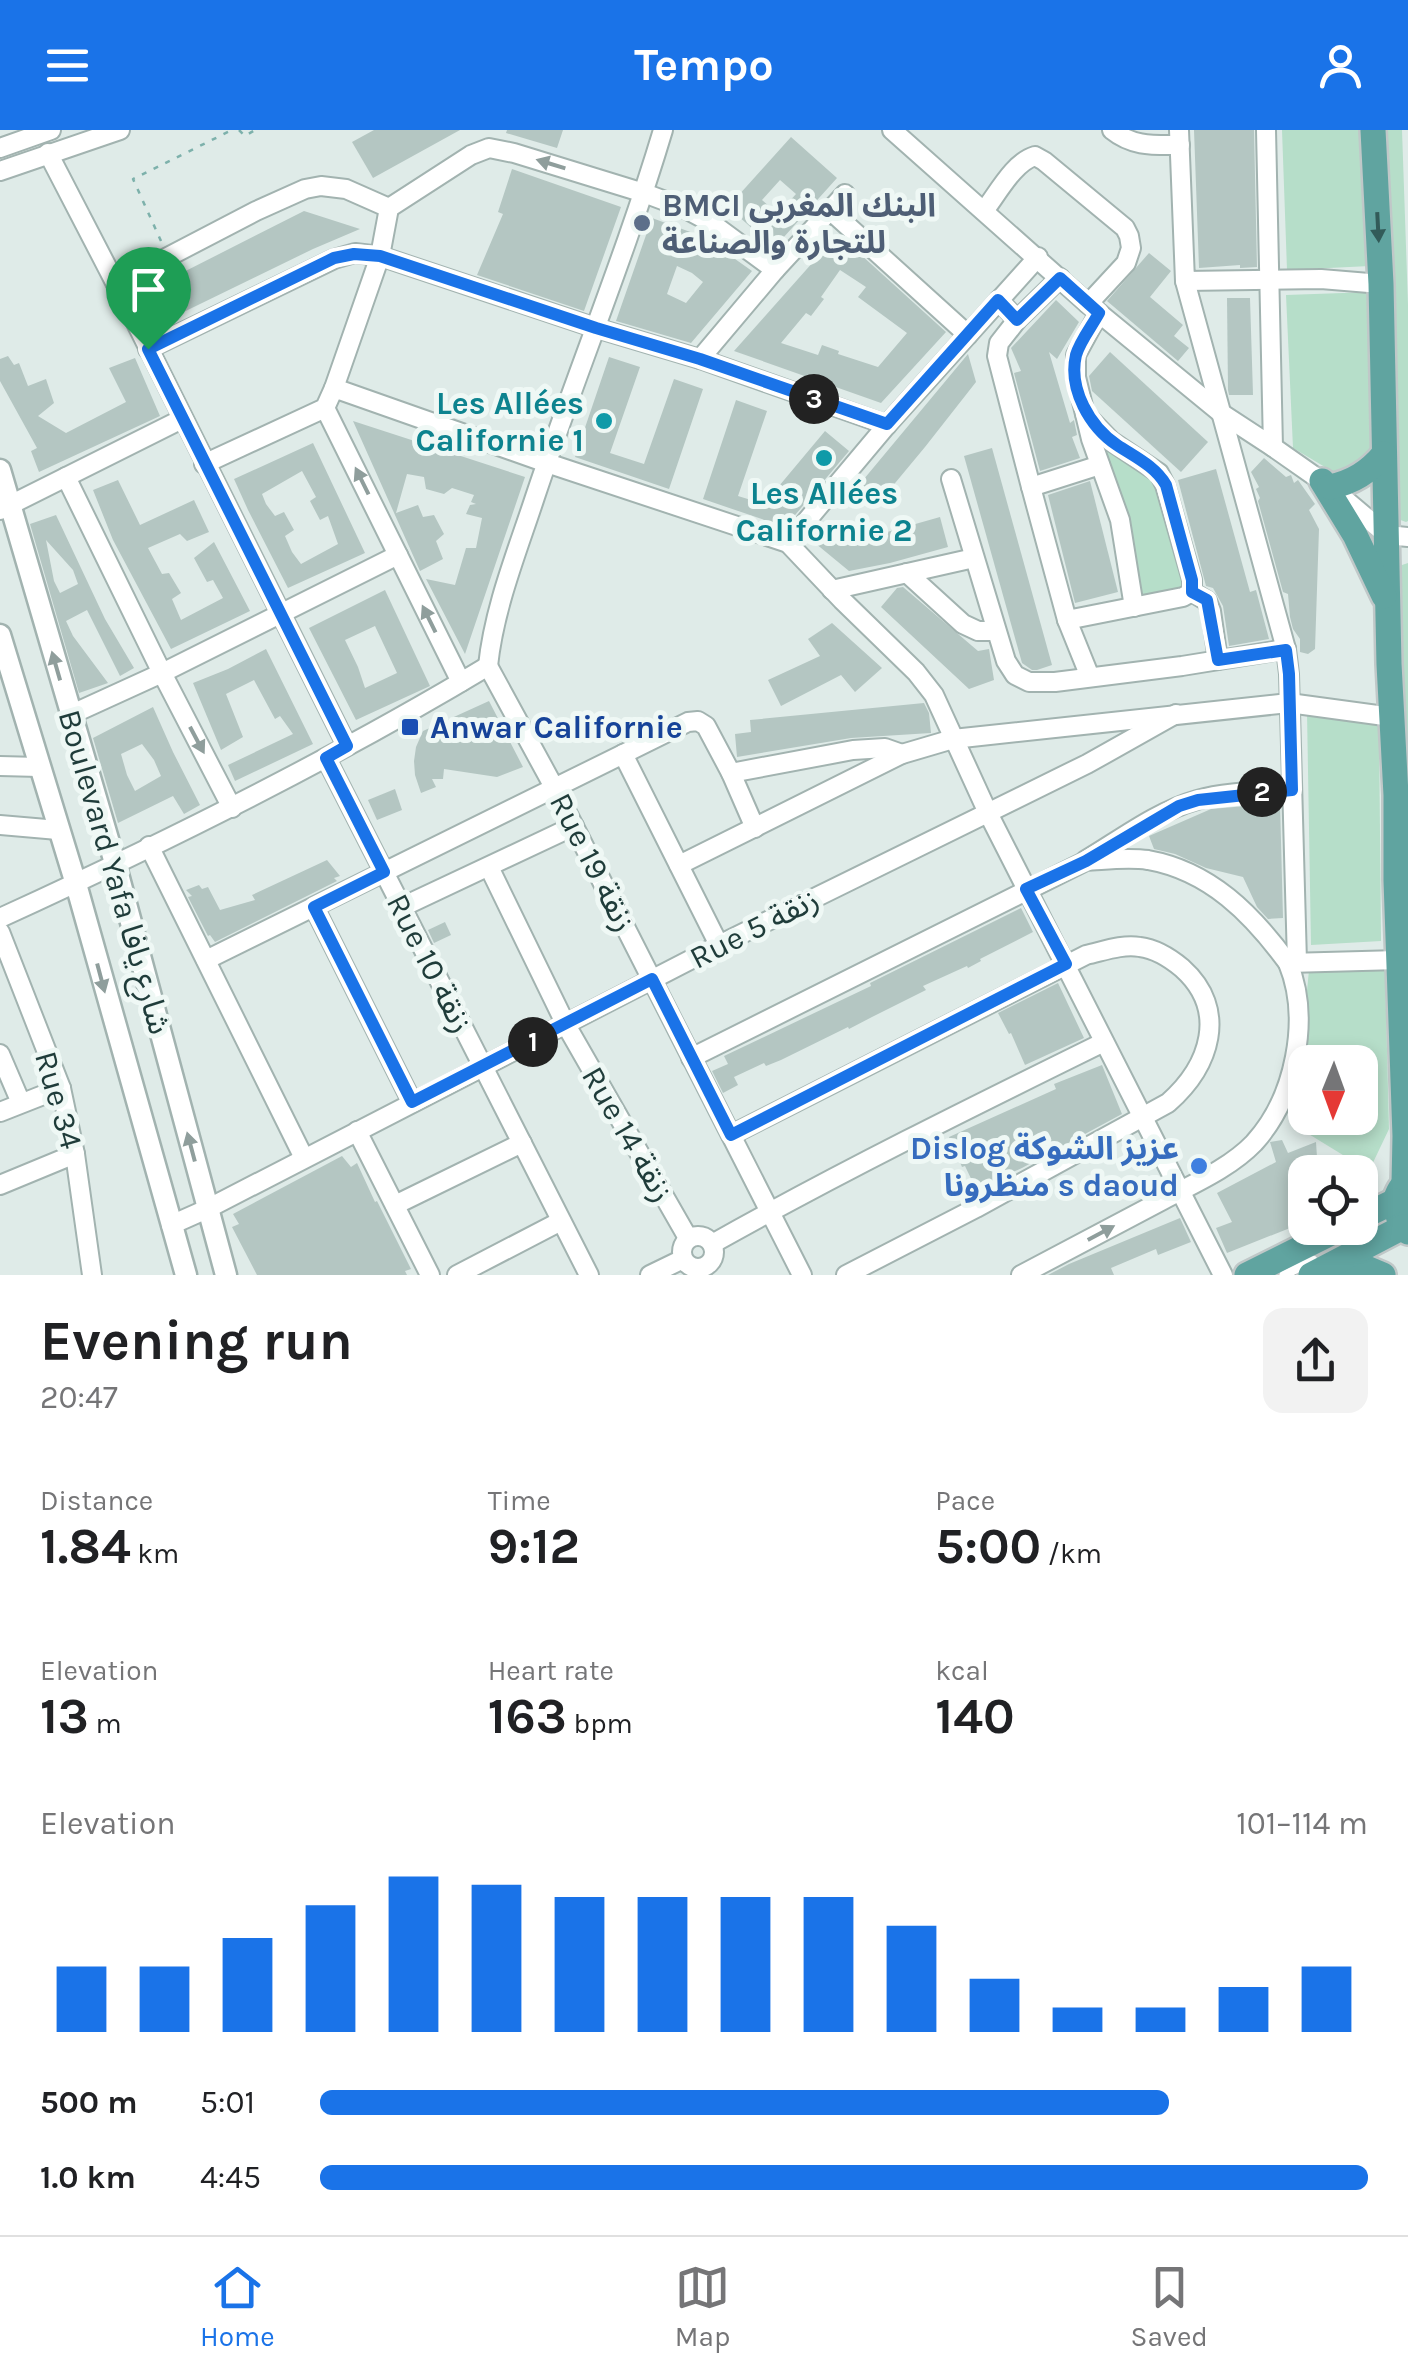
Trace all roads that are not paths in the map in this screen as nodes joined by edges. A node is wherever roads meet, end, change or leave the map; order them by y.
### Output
1 (51, 130) edge
2 (120, 130) edge
3 (663, 130) edge
4 (892, 130) edge
5 (1112, 130) edge
6 (1266, 130) edge
7 (1373, 130) edge
8 (1180, 137) edge
9 (0, 148) edge
10 (48, 153) junction
11 (0, 171) edge
12 (644, 192) junction
13 (844, 194) dead end
14 (389, 208) junction
15 (830, 210) junction
16 (984, 211) junction
17 (380, 256) junction
18 (1038, 257) junction
19 (775, 270) junction
20 (1060, 278) junction
21 (1271, 280) junction
22 (1185, 282) junction
23 (116, 284) junction
24 (1381, 284) junction
25 (998, 300) junction
26 (1094, 308) junction
27 (1017, 320) junction
28 (596, 328) junction
29 (968, 334) junction
30 (148, 349) junction
31 (700, 359) junction
32 (334, 388) junction
33 (326, 408) junction
34 (1221, 412) junction
35 (1085, 414) junction
36 (182, 419) junction
37 (887, 424) junction
38 (1273, 447) junction
39 (1384, 454) junction
40 (547, 463) junction
41 (204, 464) junction
42 (1100, 464) junction
43 (0, 470) edge
44 (66, 477) junction
45 (951, 479) dead end
46 (1326, 484) junction
47 (1031, 487) junction
48 (5, 507) edge
49 (1398, 536) edge
50 (788, 543) junction
51 (398, 555) junction
52 (974, 558) junction
53 (907, 573) junction
54 (832, 590) junction
55 (1192, 592) junction
56 (1388, 604) junction
57 (1134, 607) junction
58 (281, 612) junction
59 (1067, 620) junction
60 (996, 631) junction
61 (0, 635) edge
62 (1286, 650) junction
63 (1218, 660) junction
64 (488, 666) junction
65 (162, 674) junction
66 (1090, 677) junction
67 (6, 680) edge
68 (461, 682) junction
69 (1289, 703) junction
70 (70, 714) junction
71 (1176, 714) junction
72 (1392, 717) junction
73 (953, 739) junction
74 (347, 746) junction
75 (624, 754) junction
76 (902, 754) junction
77 (326, 758) junction
78 (0, 766) edge
79 (39, 768) junction
80 (731, 773) junction
81 (555, 789) junction
82 (1292, 790) junction
83 (232, 808) junction
84 (988, 813) junction
85 (0, 825) edge
86 (574, 826) junction
87 (754, 828) junction
88 (58, 830) junction
89 (150, 846) junction
90 (1086, 861) junction
91 (115, 863) junction
92 (679, 866) junction
93 (490, 867) junction
94 (384, 872) junction
95 (76, 884) junction
96 (1026, 889) junction
97 (314, 907) junction
98 (402, 908) junction
99 (0, 918) edge
100 (0, 932) edge
101 (718, 945) junction
102 (206, 960) junction
103 (1399, 960) junction
104 (1292, 963) junction
105 (1066, 964) junction
106 (652, 979) junction
107 (566, 1024) junction
108 (1104, 1042) junction
109 (0, 1054) edge
110 (691, 1058) junction
111 (483, 1067) junction
112 (61, 1088) junction
113 (412, 1102) junction
114 (22, 1103) junction
115 (0, 1112) edge
116 (1142, 1118) junction
117 (357, 1131) junction
118 (731, 1135) junction
119 (522, 1143) junction
120 (75, 1154) junction
121 (304, 1158) junction
122 (0, 1185) edge
123 (1180, 1191) junction
124 (394, 1205) junction
125 (207, 1209) junction
126 (769, 1212) junction
127 (1404, 1213) edge
128 (561, 1221) junction
129 (1378, 1221) edge
130 (171, 1225) junction
131 (688, 1238) junction
132 (712, 1244) junction
133 (1317, 1245) edge
134 (1325, 1245) edge
135 (683, 1259) junction
136 (1318, 1267) edge
137 (705, 1271) edge
138 (92, 1275) edge
139 (186, 1275) edge
140 (226, 1275) edge
141 (430, 1275) edge
142 (456, 1275) edge
143 (589, 1275) edge
144 (650, 1275) edge
145 (802, 1275) edge
146 (846, 1275) edge
147 (1021, 1275) edge
148 (1223, 1275) edge
149 (1247, 1275) edge
150 (1270, 1275) edge
151 (1284, 1275) edge
152 (1383, 1275) edge

1 - 9 street
2 - 10 street
3 - 12 street
4 - 16 street
5 - 8 street
6 - 21 street
7 -> 24 main road
8 - 22 street
10 - 11 street
10 - 23 street
12 -> 14 street
12 - 19 street
12 - 28 street
13 - 15 street
14 - 17 street
14 - 23 street
15 - 19 street
15 - 29 street
16 - 18 street
16 - 26 street
17 - 28 street
17 - 30 street
17 - 32 street
18 - 20 street
18 - 25 street
19 - 31 street
20 - 26 street
20 - 27 street
21 - 22 street
21 - 24 street
21 - 38 street
22 - 34 street
23 - 30 street
24 - 39 main road
25 - 27 street
25 - 29 street
26 - 34 street
26 - 35 street
27 - 47 street
28 - 31 street
28 - 40 street
29 - 37 street
30 - 36 street
31 - 37 street
32 - 33 street
32 - 40 street
33 - 41 street
51 -> 33 street
34 - 38 street
34 - 62 street
35 - 42 street
35 - 55 street
36 - 41 street
36 - 44 street
37 - 50 street
38 - 46 street
39 - 46 main road
39 - 49 main road
40 - 50 street
40 - 64 street
41 - 58 street
42 - 47 street
42 - 57 street
43 - 48 street, Boulevard Yafa شارع يافا
44 - 48 street
44 - 65 street
45 - 52 street
46 - 49 street
46 - 56 main road
47 - 59 street
70 -> 48 street, Boulevard Yafa شارع يافا
49 - 56 main road
50 - 54 street
51 - 58 street
68 -> 51 street
52 - 53 street
52 - 60 street
53 - 54 street
53 - 60 street
54 - 73 street
55 - 57 street
55 - 63 street
56 - 72 main road
57 - 59 street
58 - 65 street
58 - 74 street
59 - 66 street
60 - 66 street
61 - 67 street, Boulevard Yafa شارع يافا
62 - 63 street
62 - 69 street
63 - 66 street
64 - 68 street
64 - 81 street, Rue 19 زنقة
65 - 70 street
65 -> 83 street
67 - 79 street, Boulevard Yafa شارع يافا
68 - 74 street
69 - 71 street
69 - 72 street
69 - 82 street
70 - 91 street, Boulevard Yafa شارع يافا
71 - 73 street
71 - 84 street, Rue 5 زنقة
72 - 103 main road
73 - 76 street
73 - 84 street
74 - 77 street
75 - 80 street
75 - 81 street
75 - 92 street
76 - 80 street
76 - 87 street
77 - 83 street
77 - 94 street, Rue 10 زنقة
78 - 79 street
79 - 88 street, Boulevard Yafa شارع يافا
80 - 87 street
81 - 86 street, Rue 19 زنقة
81 - 94 street
82 - 90 street
82 - 104 street
83 - 89 street
84 - 96 street
84 - 101 street, Rue 5 زنقة
85 - 88 street
86 - 93 street
86 - 106 street, Rue 19 زنقة
87 - 92 street
88 - 95 street, Boulevard Yafa شارع يافا
89 - 91 street
89 - 102 street
90 - 96 street
90 - 104 street
91 - 95 street
125 -> 91 street, Boulevard Yafa شارع يافا
92 - 101 street
93 - 98 street
93 - 107 street, Rue 14 زنقة
94 - 97 street
94 - 98 street, Rue 10 زنقة
95 - 99 street
95 -> 130 street, Boulevard Yafa شارع يافا
96 - 105 street
96 - 110 street
97 - 102 street
97 - 113 street
98 - 111 street, Rue 10 زنقة
100 - 112 street, Rue 34
101 - 106 street, Rue 5 زنقة
102 - 121 street
103 - 104 street
103 - 127 main road
104 - 123 street
105 - 108 street
105 - 116 street
105 - 118 street
106 - 107 street, Rue 5 زنقة
106 - 110 street, Rue 19 زنقة
107 - 111 street, Rue 5 زنقة
107 - 131 street, Rue 14 زنقة
108 - 116 street
108 - 126 street
109 - 114 street
110 - 118 street, Rue 19 زنقة
111 - 113 street, Rue 5 زنقة
111 - 119 street, Rue 10 زنقة
112 - 114 street
112 - 120 street, Rue 34
113 - 117 street, Rue 5 زنقة
114 - 115 street
116 - 123 street
116 - 146 street
117 - 121 street, Rue 5 زنقة
117 - 124 street
118 - 126 street, Rue 19 زنقة
119 - 124 street
119 - 128 street, Rue 10 زنقة
120 - 122 street
120 - 138 street, Rue 34
121 - 125 street, Rue 5 زنقة
147 -> 123 street
123 - 148 street
124 - 141 street
125 - 130 street, Rue 5 زنقة
125 - 140 street, Boulevard Yafa شارع يافا
126 - 132 street
126 - 145 street, Rue 19 زنقة
127 - 129 main road
127 - 136 main road
128 - 142 street
128 - 143 street, Rue 10 زنقة
130 - 139 street, Boulevard Yafa شارع يافا
131 - 132 street
131 - 135 street
132 - 137 street
133 - 149 main road
134 - 150 lane
135 - 137 street
135 - 144 street
136 - 151 lane
136 - 152 main road

